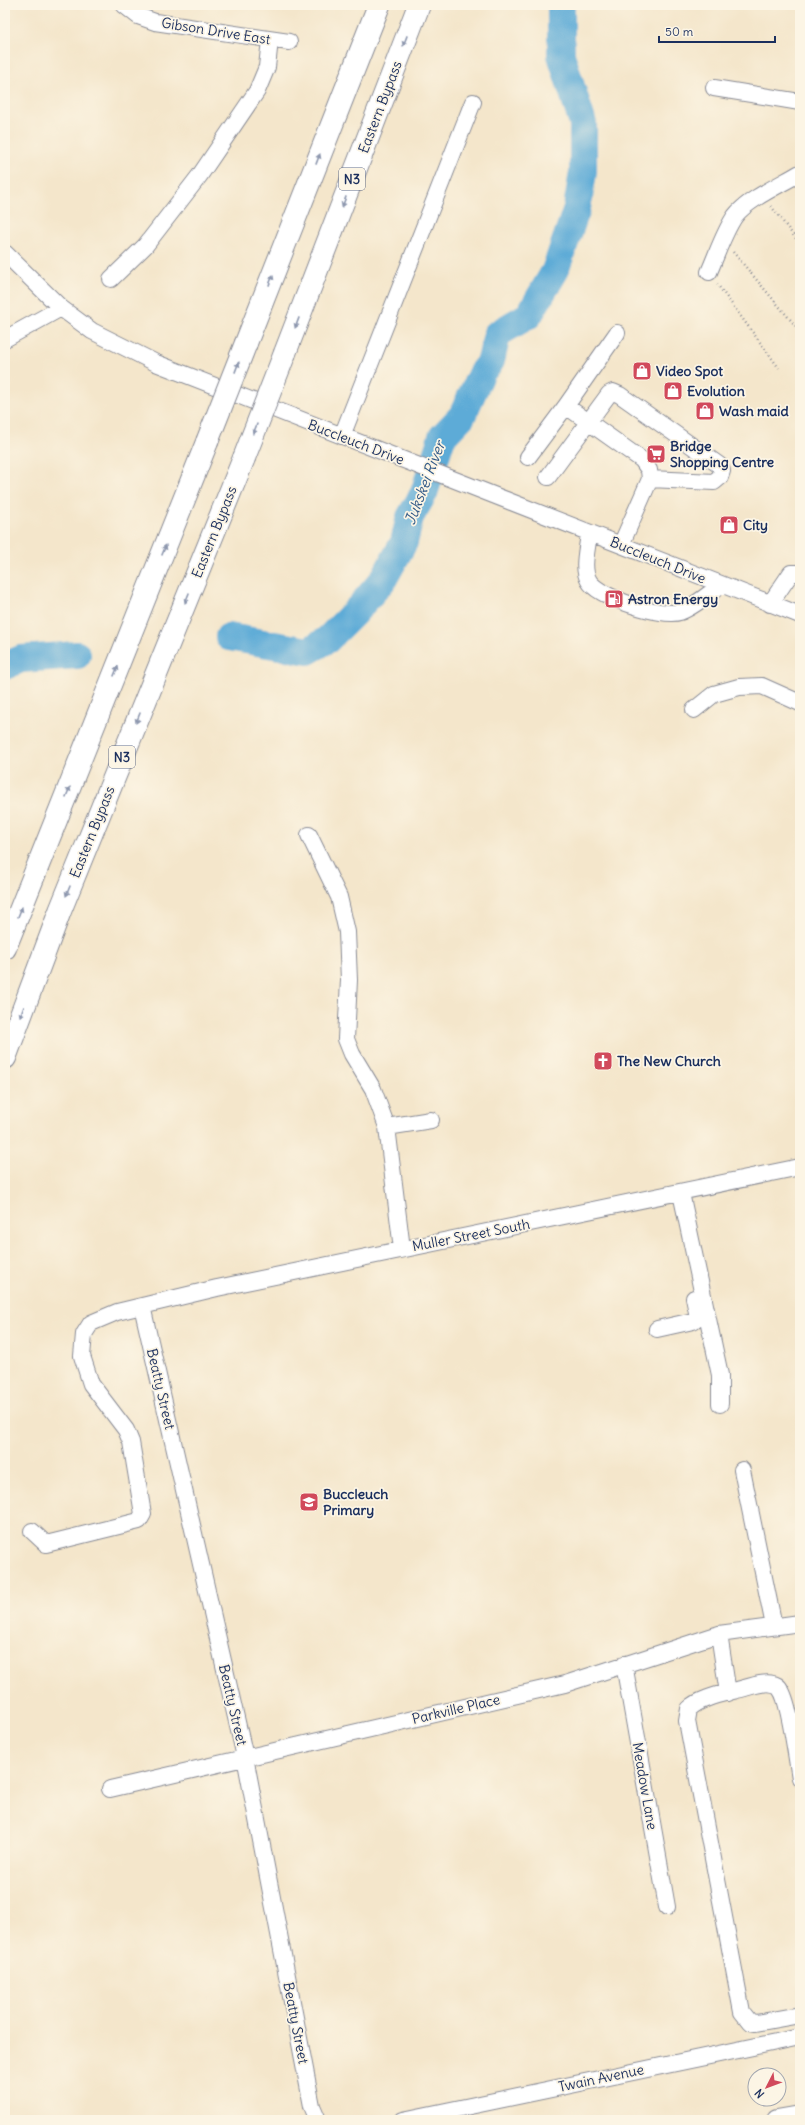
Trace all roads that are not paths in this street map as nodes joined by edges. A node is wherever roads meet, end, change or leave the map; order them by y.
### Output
1 (124, 5) edge
2 (379, 5) edge
3 (419, 5) edge
4 (270, 40) junction
5 (289, 42) dead end
6 (714, 88) dead end
7 (474, 102) dead end
8 (800, 102) edge
9 (800, 173) edge
10 (5, 253) edge
11 (709, 272) road end
12 (111, 279) dead end
13 (61, 308) junction
14 (617, 333) dead end
15 (5, 339) edge
16 (566, 406) junction
17 (590, 422) junction
18 (342, 436) junction
19 (528, 457) dead end
20 (548, 477) dead end
21 (650, 479) junction
22 (590, 533) junction
23 (621, 545) junction
24 (800, 573) edge
25 (720, 585) junction
26 (770, 604) junction
27 (800, 615) edge
28 (800, 703) edge
29 (694, 710) dead end
30 (310, 835) dead end
31 (5, 948) edge
32 (5, 1058) edge
33 (431, 1120) dead end
34 (387, 1127) junction
35 (800, 1167) edge
36 (676, 1194) junction
37 (402, 1249) junction
38 (142, 1306) junction
39 (657, 1329) dead end
40 (720, 1404) dead end
41 (742, 1470) dead end
42 (32, 1531) dead end
43 (800, 1623) edge
44 (774, 1626) junction
45 (719, 1634) junction
46 (624, 1664) junction
47 (728, 1693) junction
48 (245, 1757) junction
49 (800, 1778) edge
50 (110, 1789) dead end
51 (667, 1907) dead end
52 (800, 2015) edge
53 (800, 2037) edge
54 (314, 2115) edge
55 (800, 2116) edge
56 (403, 2120) edge
57 (777, 2120) edge

1 - 4 street, Gibson Drive East
31 -> 2 highway, bridge
3 -> 32 highway, Eastern Bypass / N3, bridge
4 - 5 street, Gibson Drive East
4 - 12 street
6 - 8 street
7 - 18 street
9 - 11 street
10 - 13 street, Buccleuch Drive
13 - 15 street
13 - 18 street, Buccleuch Drive
14 - 16 street
16 - 17 street
16 - 19 street
17 - 20 street
17 - 21 street
17 - 21 street
18 - 22 street, Buccleuch Drive
21 - 23 street
22 - 23 street, Buccleuch Drive
22 - 25 street
23 - 25 street, Buccleuch Drive
24 - 26 street
25 - 26 street, Buccleuch Drive
26 - 27 street, Buccleuch Drive
28 - 29 street
30 - 34 street
33 - 34 street
34 - 37 street
35 - 36 street, Muller Street South
36 - 37 street, Muller Street South
36 - 39 street
36 - 40 street
37 - 38 street, Muller Street South
38 - 42 street, Muller Street South
38 - 48 street, Beatty Street
41 - 44 street
43 - 44 street, Parkville Place
44 - 45 street, Parkville Place
45 - 46 street, Parkville Place
45 - 47 street
46 - 48 street, Parkville Place
46 - 51 street, Meadow Lane
47 - 49 street
47 - 52 street
48 - 50 street, Parkville Place
48 - 54 street, Beatty Street
53 - 56 street, Twain Avenue
55 - 57 main road

